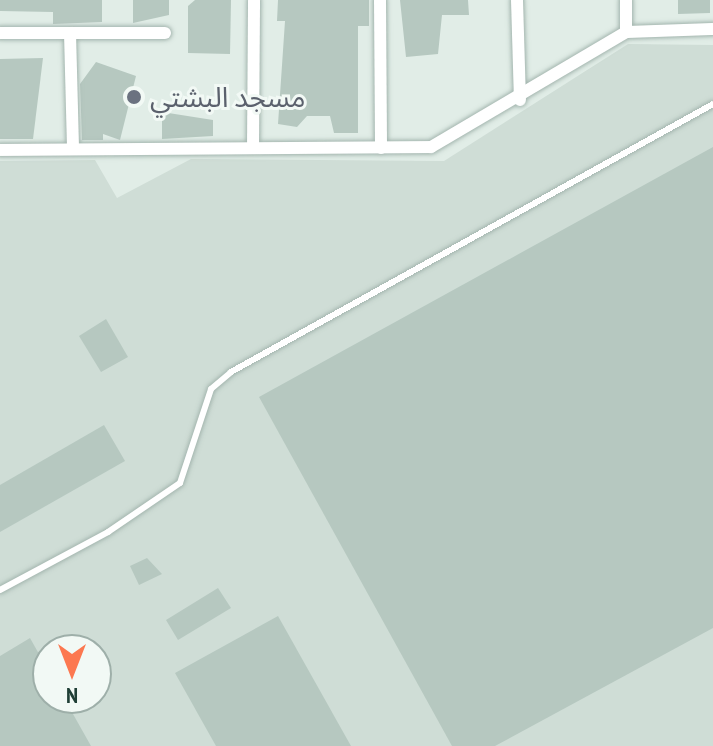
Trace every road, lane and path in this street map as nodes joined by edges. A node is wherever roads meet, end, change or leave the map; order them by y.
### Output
1 (254, 0) edge
2 (380, 0) edge
3 (517, 0) edge
4 (626, 0) edge
5 (713, 29) edge
6 (626, 32) junction
7 (0, 33) edge
8 (70, 33) junction
9 (165, 33) dead end
10 (520, 100) junction
11 (713, 104) edge
12 (253, 148) junction
13 (381, 148) junction
14 (73, 149) junction
15 (0, 150) edge
16 (0, 590) edge

1 - 12 street
2 - 13 street
3 - 10 street
4 - 6 street
5 - 6 street
6 - 10 street
7 - 8 street
8 - 9 street
8 - 14 street
10 - 13 street
11 - 16 lane
12 - 13 street
12 - 14 street
14 - 15 street

